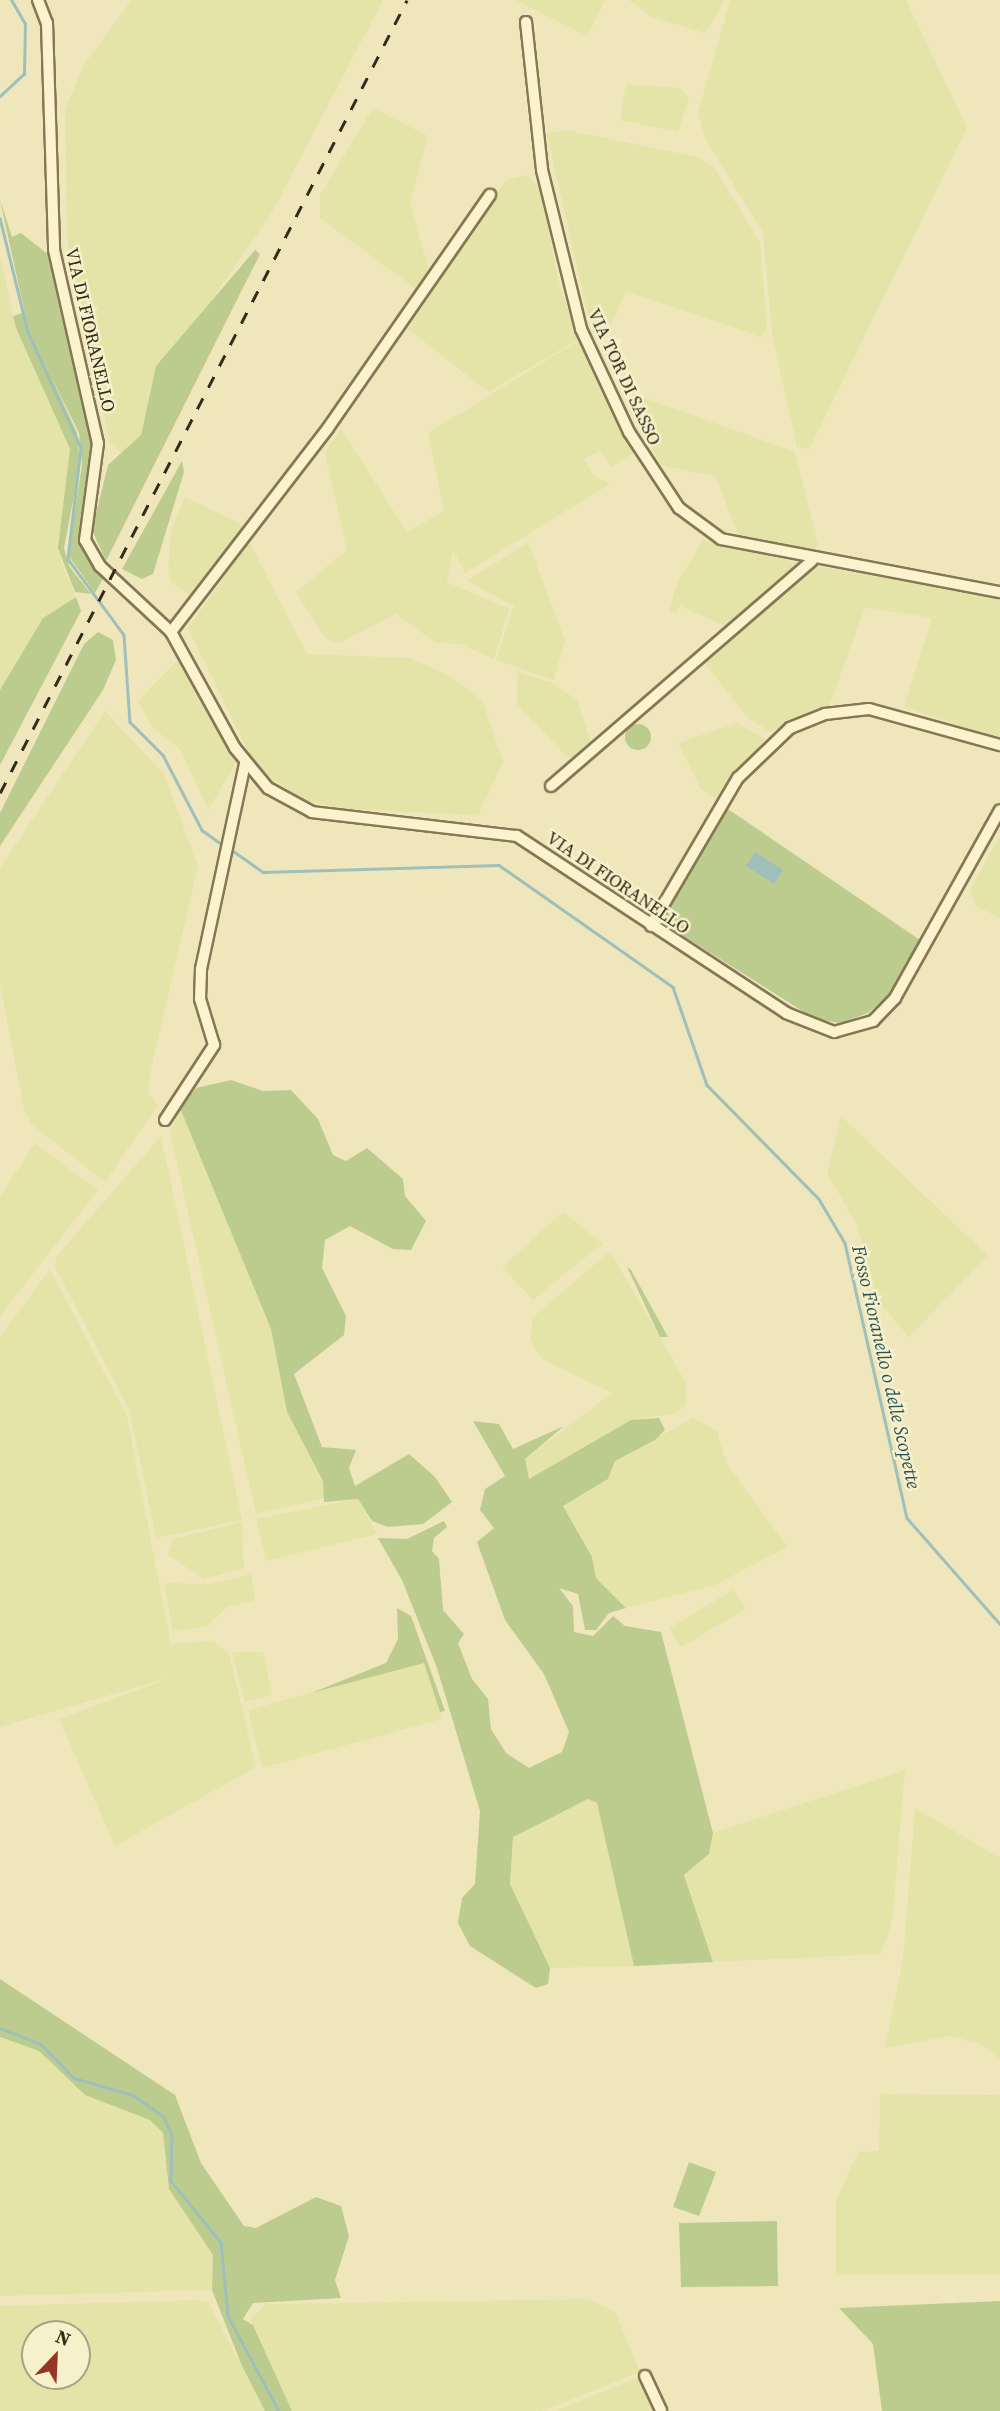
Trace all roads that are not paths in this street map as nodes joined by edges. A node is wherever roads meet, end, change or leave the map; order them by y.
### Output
1 (38, 0) edge
2 (526, 22) dead end
3 (490, 195) dead end
4 (812, 561) junction
5 (1000, 592) edge
6 (171, 632) junction
7 (1000, 745) edge
8 (245, 764) junction
9 (551, 786) dead end
10 (1000, 810) edge
11 (652, 926) junction
12 (165, 1120) dead end
13 (645, 2376) dead end
14 (661, 2411) edge

1 - 6 street, VIA DI FIORANELLO
2 - 4 street, VIA TOR DI SASSO
3 - 6 street
4 - 5 street, VIA TOR DI SASSO
4 - 9 street
6 - 8 street, VIA DI FIORANELLO
7 - 11 street
8 - 11 street, VIA DI FIORANELLO
8 - 12 street
10 - 11 street, VIA DI FIORANELLO
13 - 14 street

